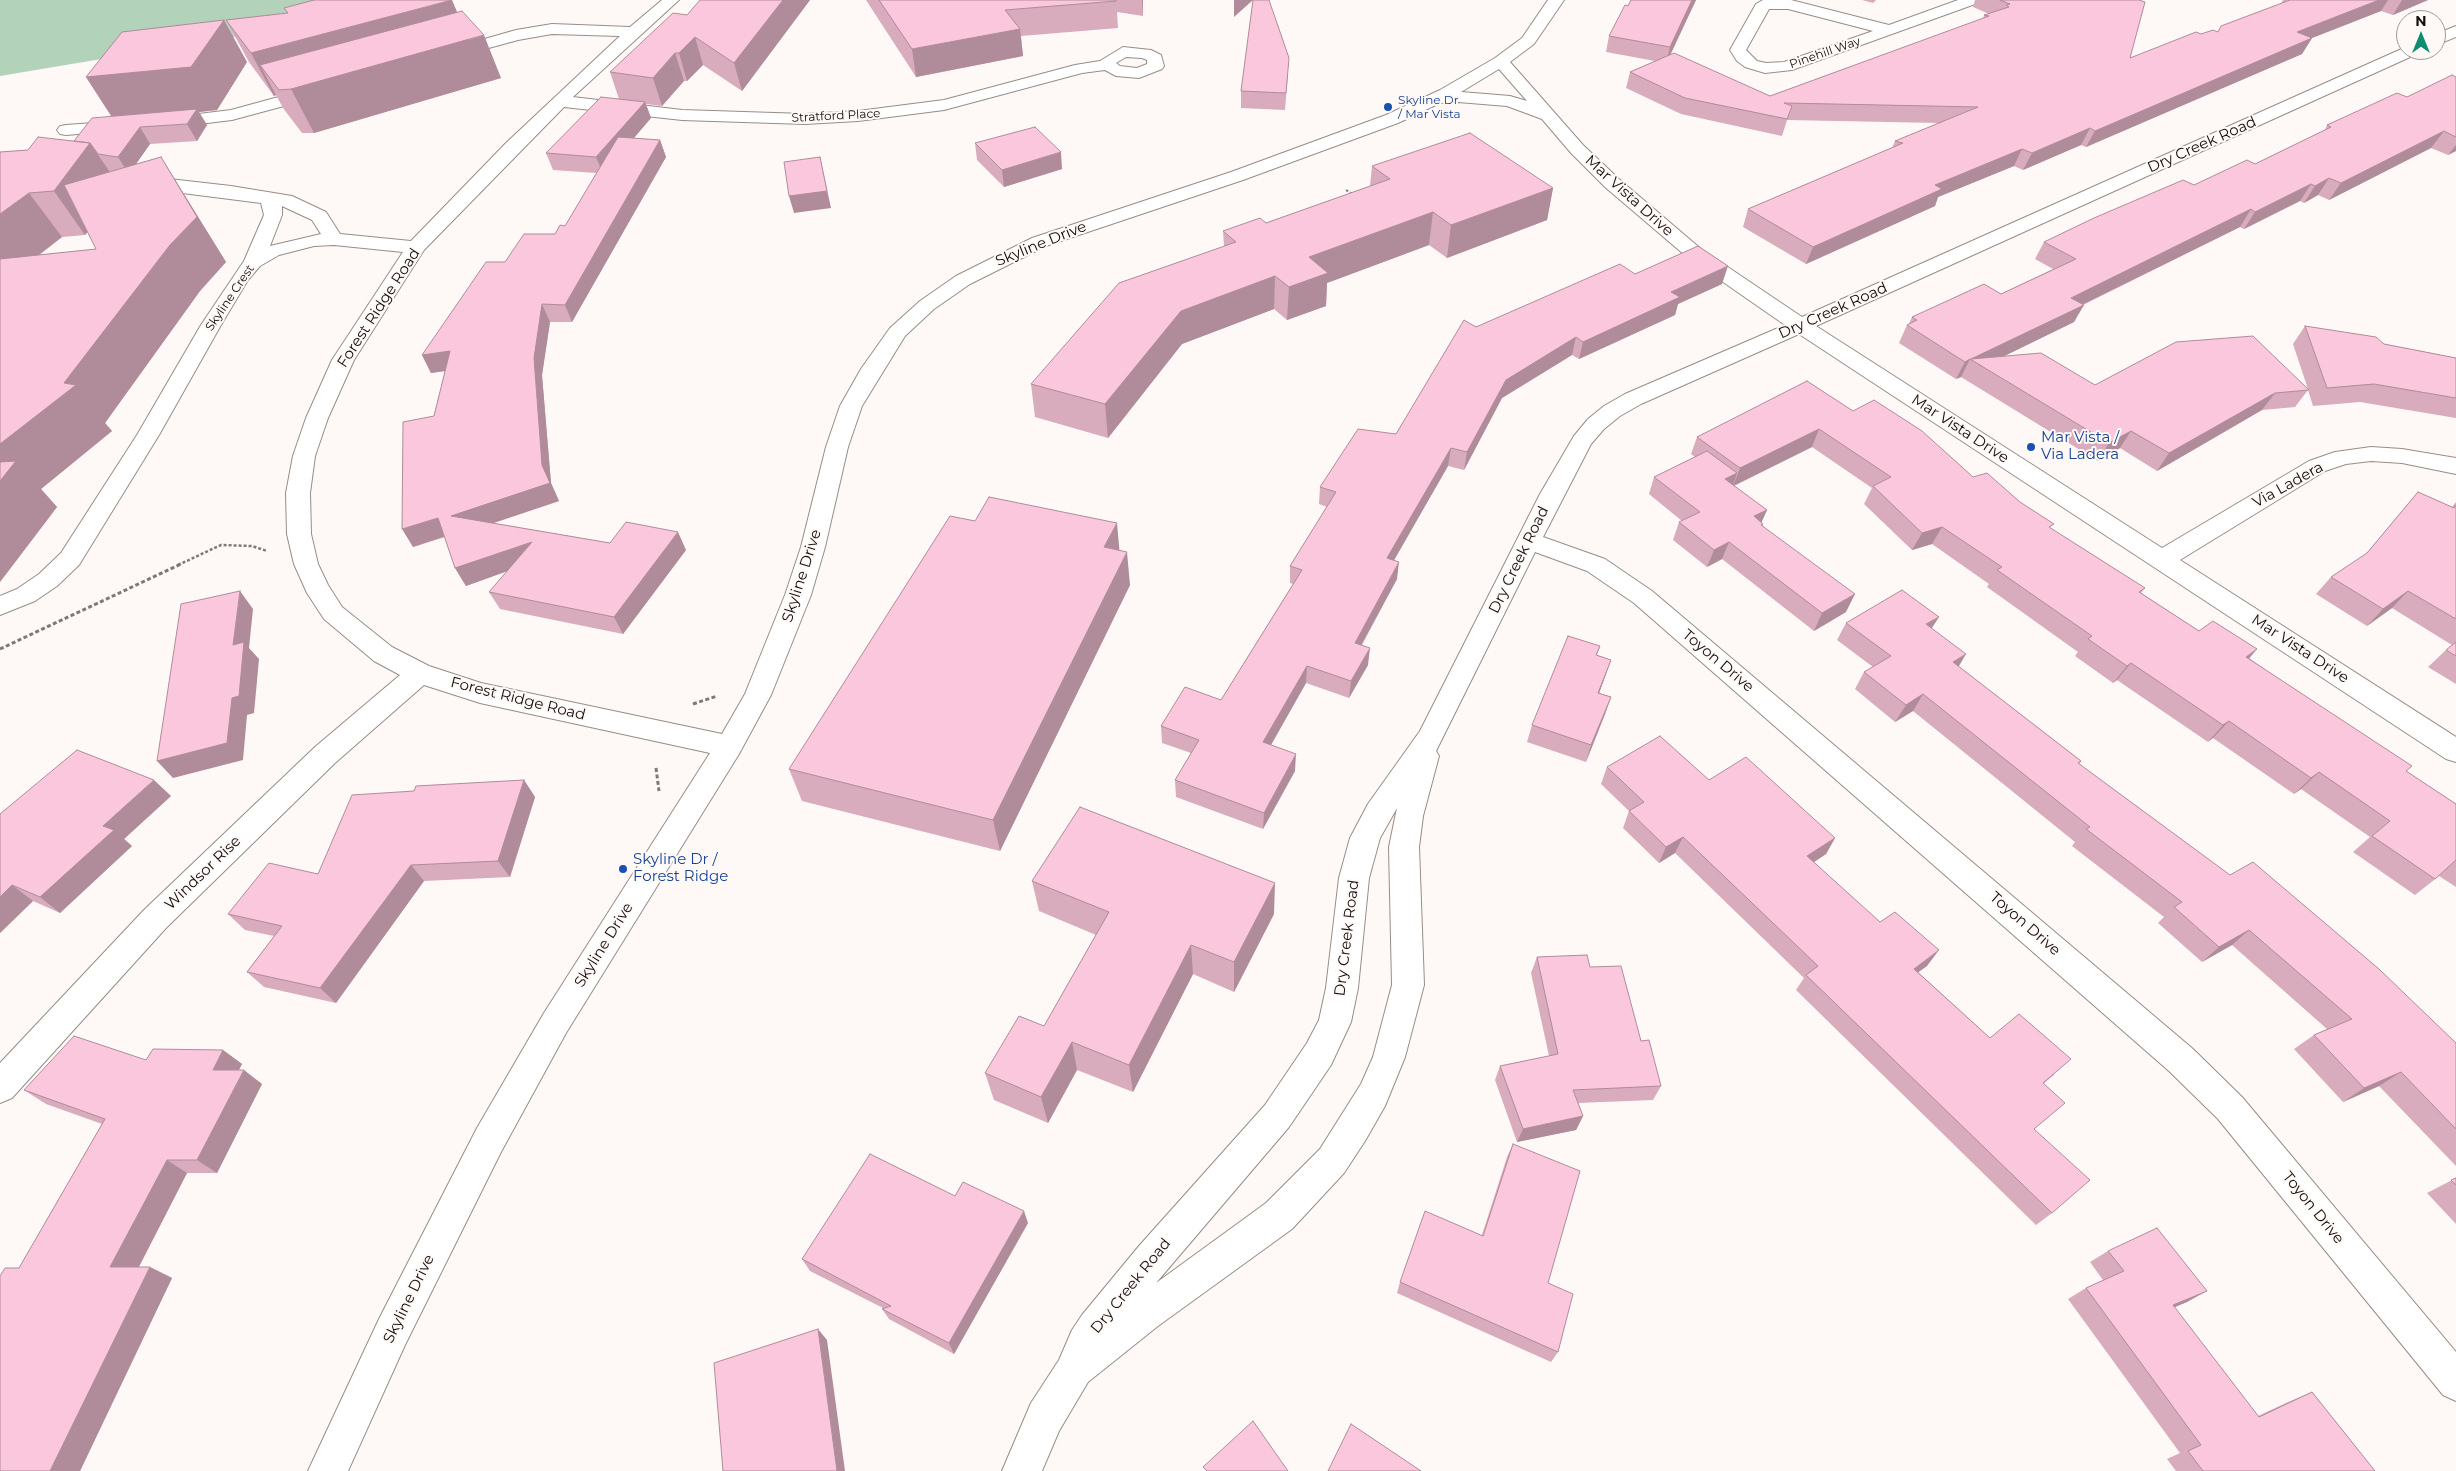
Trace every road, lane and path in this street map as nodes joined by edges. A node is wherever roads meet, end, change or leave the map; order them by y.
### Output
1 (671, 0) edge
2 (1556, 0) edge
3 (1973, 0) edge
4 (1890, 30) junction
5 (632, 32) junction
6 (1528, 41) junction
7 (441, 56) edge
8 (2396, 58) edge
9 (1501, 61) junction
10 (1108, 65) dead end
11 (329, 88) edge
12 (559, 101) junction
13 (1429, 102) junction
14 (1550, 116) junction
15 (153, 124) edge
16 (134, 125) edge
17 (66, 130) dead end
18 (125, 180) edge
19 (1346, 190) dead end
20 (1342, 192) dead end
21 (1354, 195) edge
22 (267, 197) junction
23 (1349, 198) edge
24 (334, 239) junction
25 (416, 247) junction
26 (253, 262) junction
27 (1800, 326) junction
28 (2456, 466) edge
29 (1530, 541) junction
30 (2163, 559) junction
31 (306, 564) junction
32 (0, 606) edge
33 (0, 649) edge
34 (420, 673) junction
35 (720, 694) dead end
36 (692, 704) dead end
37 (1430, 738) junction
38 (729, 746) junction
39 (2456, 751) edge
40 (0, 1087) edge
41 (1073, 1373) junction
42 (2456, 1382) edge
43 (328, 1471) edge
44 (1022, 1471) edge

1 - 5 street, Forest Ridge Road
2 - 6 street, Skyline Drive
3 - 4 street, Pinehill Way
4 - 4 street, Pinehill Way
5 - 7 street
5 - 12 street, Forest Ridge Road
6 - 9 street, Skyline Drive
6 - 14 street
8 - 27 street, Dry Creek Road
9 - 13 street, Skyline Drive
9 - 14 street, Mar Vista Drive
10 - 12 street, Stratford Place
11 - 15 street
12 - 25 street, Forest Ridge Road
13 - 14 street
13 - 38 street, Skyline Drive
14 - 27 street, Mar Vista Drive
16 - 17 street
18 - 22 street
19 - 21 path
20 - 23 path
22 - 24 street
22 - 26 street
24 - 25 street, Skyline Crest
24 - 26 street, Skyline Crest
25 - 31 street, Forest Ridge Road
26 - 32 street, Skyline Crest
27 - 29 street, Dry Creek Road
27 - 30 street, Mar Vista Drive
28 - 30 street, Via Ladera
29 - 37 street, Dry Creek Road
29 - 42 street, Toyon Drive
30 - 39 street, Mar Vista Drive
31 - 33 path
31 - 34 street, Forest Ridge Road
34 - 38 street, Forest Ridge Road
34 - 40 street, Windsor Rise
35 - 36 path
37 - 41 street, Dry Creek Road
37 - 41 street
38 - 43 street, Skyline Drive
41 - 44 street, Dry Creek Road

